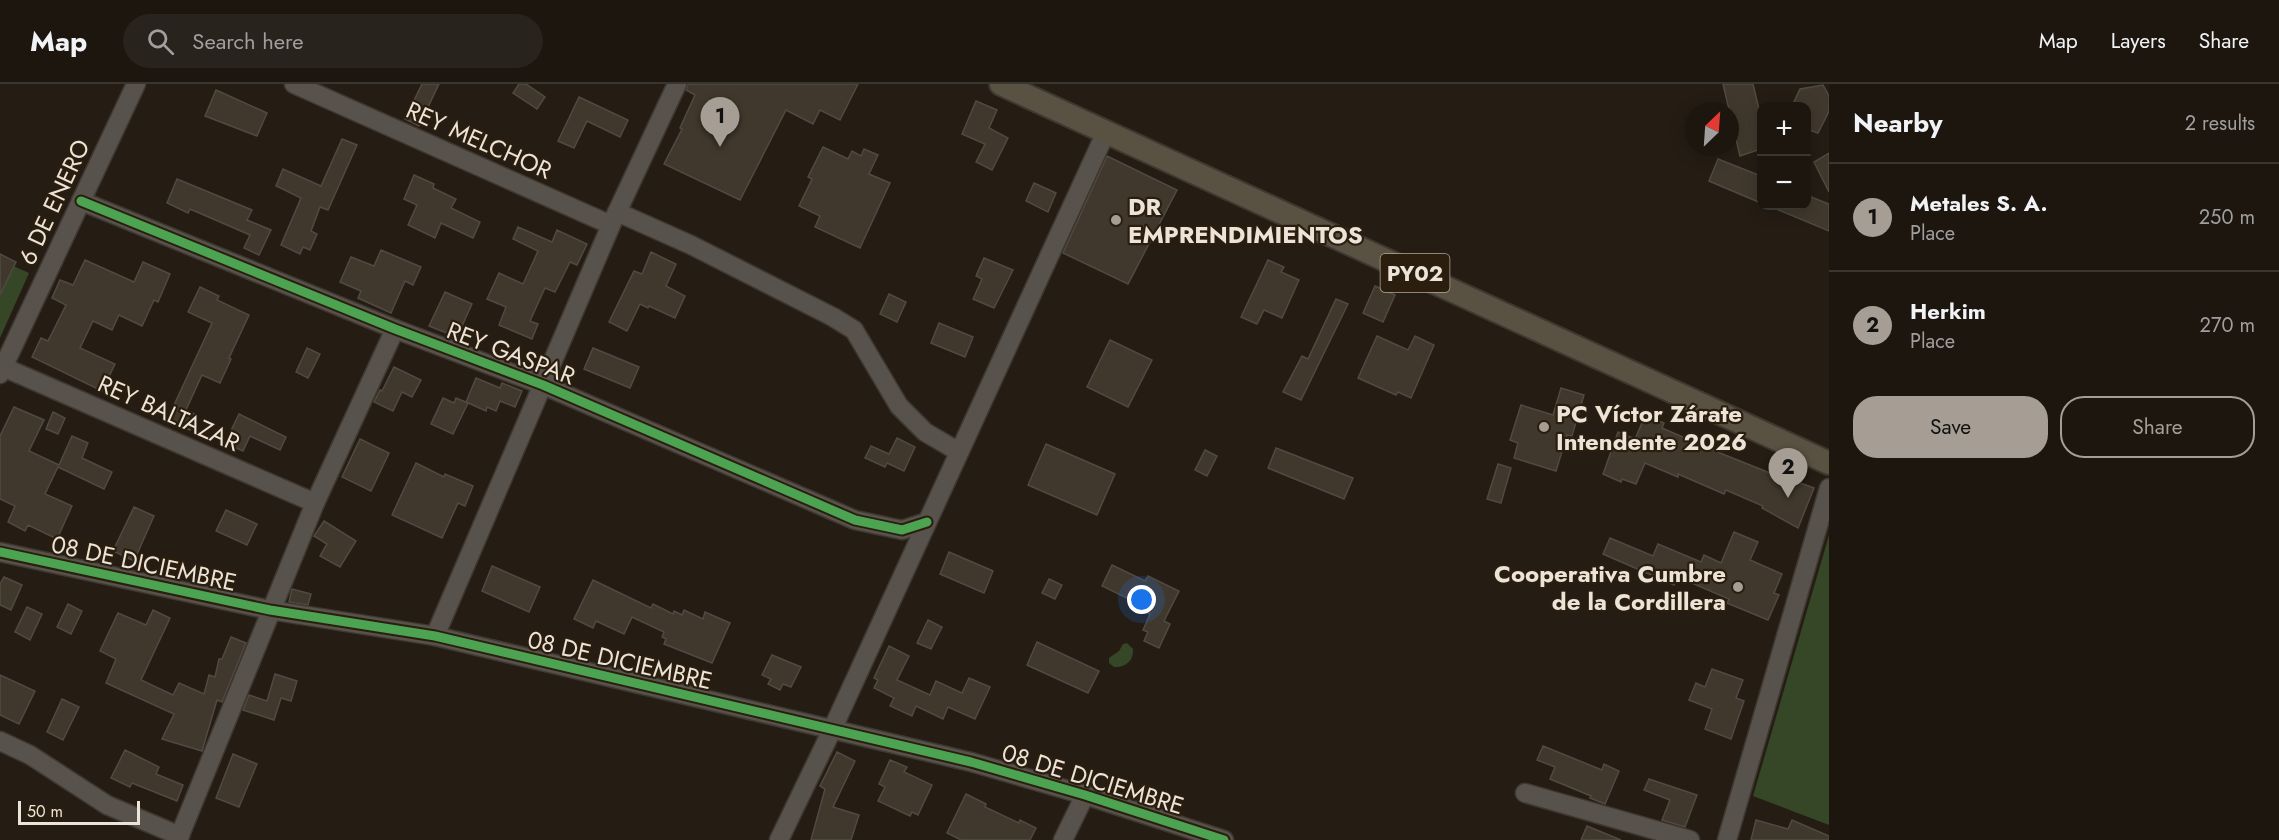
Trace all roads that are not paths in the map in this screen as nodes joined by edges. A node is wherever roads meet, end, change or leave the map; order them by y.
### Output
1 (136, 84) edge
2 (294, 84) edge
3 (677, 84) edge
4 (1001, 84) edge
5 (1106, 132) junction
6 (81, 201) junction
7 (614, 218) junction
8 (395, 329) junction
9 (2, 370) edge
10 (543, 385) junction
11 (959, 452) junction
12 (1829, 463) edge
13 (1829, 488) edge
14 (315, 503) junction
15 (927, 522) junction
16 (0, 552) edge
17 (270, 610) junction
18 (435, 636) junction
19 (832, 730) junction
20 (0, 741) edge
21 (1525, 793) dead end
22 (1085, 795) junction
23 (179, 838) edge
24 (779, 840) edge
25 (1063, 840) edge
26 (1224, 840) edge
27 (1690, 840) edge
28 (1727, 840) edge

1 - 6 street, 6 DE ENERO
2 - 7 street, REY MELCHOR
3 - 7 street
4 - 5 main road, PY02
5 - 11 street
5 - 12 main road, PY02
6 - 8 street, REY GASPAR
6 - 9 street, 6 DE ENERO
7 - 10 street
7 - 11 street, REY MELCHOR
8 - 10 street, REY GASPAR
8 - 14 street
9 - 14 street, REY BALTAZAR
10 - 15 street, REY GASPAR
10 - 18 street
11 - 15 street
13 - 28 street
14 - 17 street
15 - 19 street
16 - 17 street, 08 DE DICIEMBRE
17 - 18 street, 08 DE DICIEMBRE
17 - 23 street
18 - 19 street, 08 DE DICIEMBRE
19 - 22 street, 08 DE DICIEMBRE
19 - 24 street
20 - 23 street
21 - 27 street
22 - 25 street
22 - 26 street, 08 DE DICIEMBRE

